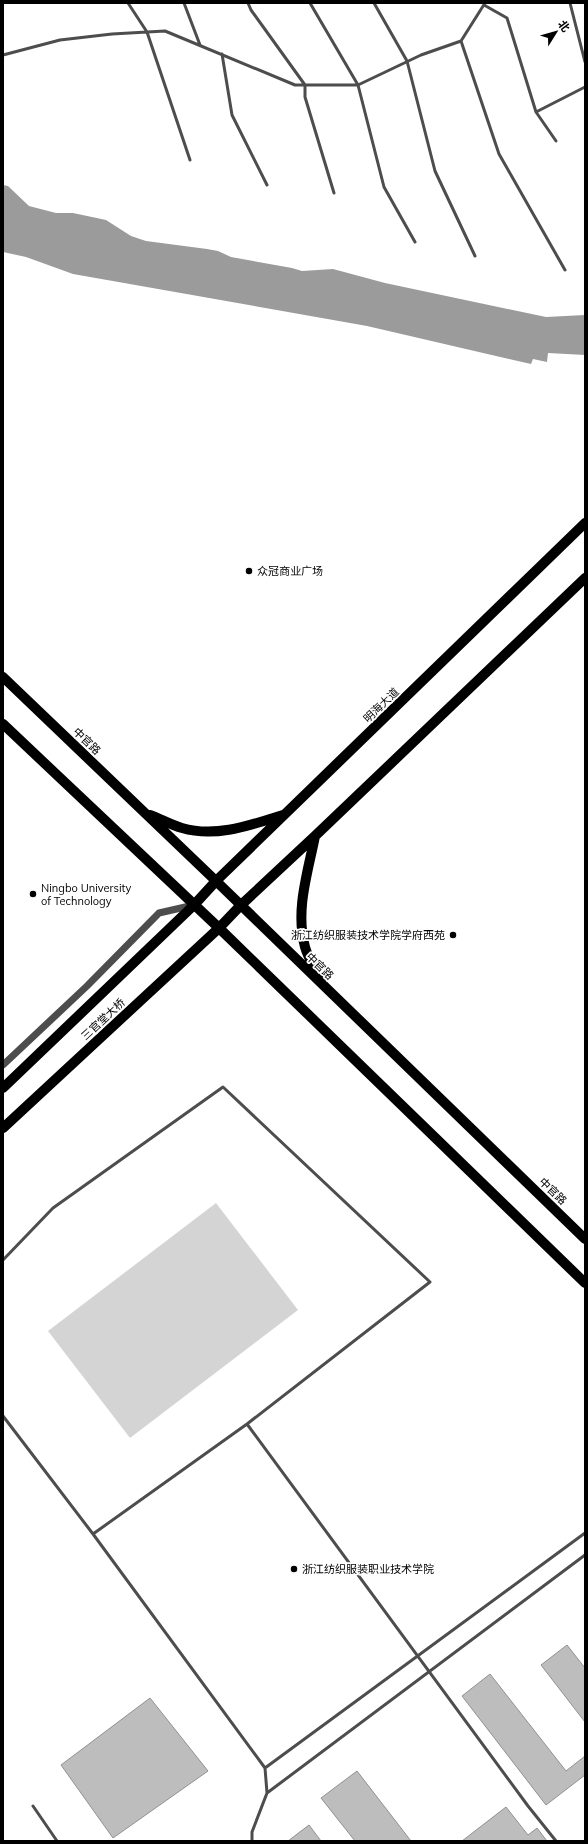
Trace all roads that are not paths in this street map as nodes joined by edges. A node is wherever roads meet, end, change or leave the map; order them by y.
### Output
1 (128, 3) edge
2 (184, 3) edge
3 (248, 3) edge
4 (310, 3) edge
5 (374, 3) edge
6 (570, 3) edge
7 (484, 4) edge
8 (147, 32) junction
9 (462, 41) junction
10 (200, 45) junction
11 (222, 54) junction
12 (3, 55) edge
13 (407, 61) junction
14 (585, 62) edge
15 (305, 85) junction
16 (358, 86) junction
17 (585, 87) edge
18 (536, 112) junction
19 (556, 141) dead end
20 (190, 160) dead end
21 (267, 185) dead end
22 (334, 193) dead end
23 (414, 242) dead end
24 (475, 256) dead end
25 (565, 270) dead end
26 (585, 523) edge
27 (585, 578) edge
28 (3, 677) edge
29 (3, 724) edge
30 (144, 813) junction
31 (285, 815) junction
32 (315, 836) junction
33 (216, 881) junction
34 (194, 905) junction
35 (240, 906) junction
36 (219, 928) junction
37 (325, 988) junction
38 (3, 1065) edge
39 (3, 1088) edge
40 (3, 1128) edge
41 (585, 1239) edge
42 (3, 1260) edge
43 (585, 1283) edge
44 (3, 1416) edge
45 (247, 1424) junction
46 (585, 1533) edge
47 (93, 1534) junction
48 (585, 1555) edge
49 (418, 1655) junction
50 (430, 1672) junction
51 (265, 1768) junction
52 (267, 1793) junction
53 (33, 1806) dead end
54 (57, 1841) edge
55 (252, 1841) edge
56 (556, 1841) edge

1 - 8 lane
2 - 10 lane
3 - 15 lane
4 - 16 lane
5 - 13 lane
6 - 14 lane
7 - 9 lane
7 - 18 lane
8 - 10 lane
8 - 12 lane
8 - 20 lane
9 - 13 lane
9 - 25 lane
10 - 11 lane
11 - 15 lane
11 - 21 lane
13 - 16 lane
13 - 24 lane
15 - 16 lane
15 - 22 lane
16 - 23 lane
17 - 18 lane
18 - 19 lane
26 - 31 main road, 明海大道
27 - 32 main road
28 - 30 main road, 中官路
29 - 34 main road
30 - 31 main road
30 - 33 main road, 中官路
31 - 33 main road, 明海大道
32 - 35 main road
32 - 37 main road
33 - 34 main road, 明海大道
33 - 35 main road, 中官路
34 - 36 main road
34 - 38 street
34 - 39 main road, 三官堂大桥
35 - 36 main road
35 - 37 main road, 中官路
36 - 40 main road, 三官堂大桥
36 - 43 main road
37 - 41 main road, 中官路
42 - 45 lane
44 - 47 lane
45 - 47 lane
45 - 49 lane
46 - 49 lane
47 - 51 lane
48 - 50 lane
49 - 50 lane
49 - 51 lane
50 - 52 lane
50 - 56 lane
51 - 52 lane
52 - 55 lane
53 - 54 lane

